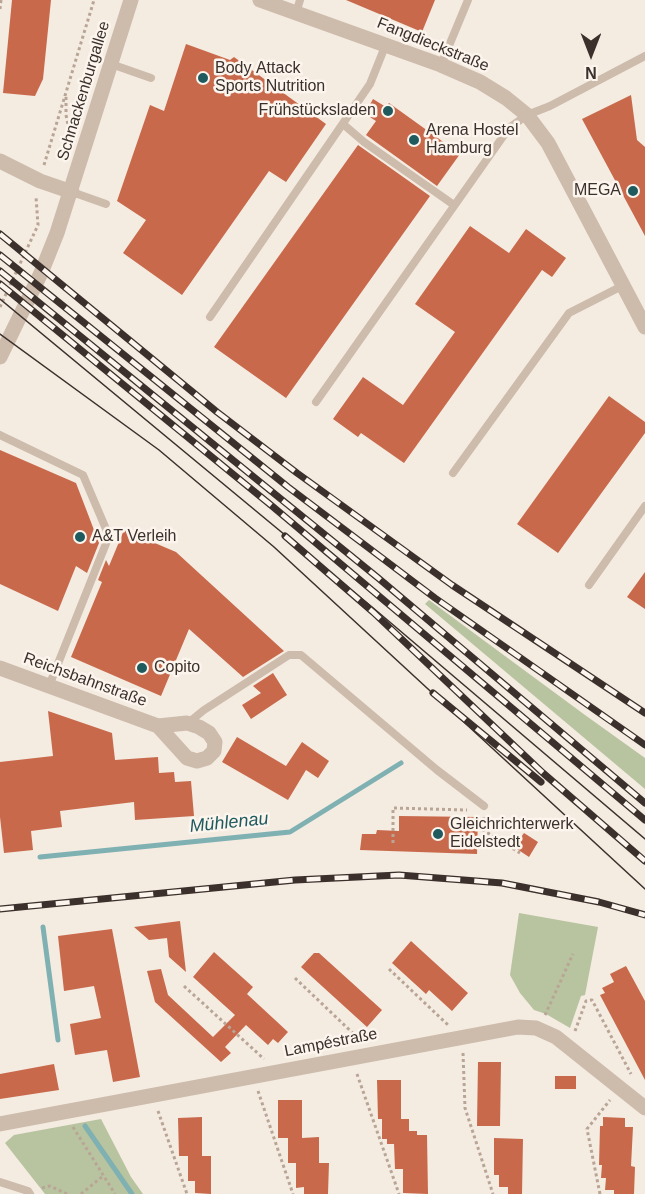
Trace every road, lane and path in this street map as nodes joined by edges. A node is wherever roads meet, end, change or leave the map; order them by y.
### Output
1 (1, 0) edge
2 (93, 0) edge
3 (131, 0) edge
4 (260, 0) edge
5 (468, 0) edge
6 (298, 6) edge
7 (0, 9) edge
8 (386, 44) junction
9 (645, 56) edge
10 (111, 64) junction
11 (441, 65) junction
12 (151, 78) dead end
13 (527, 115) junction
14 (343, 124) junction
15 (0, 161) edge
16 (43, 169) dead end
17 (72, 192) junction
18 (36, 196) dead end
19 (106, 204) dead end
20 (454, 205) junction
21 (622, 286) junction
22 (0, 307) edge
23 (210, 317) dead end
24 (644, 323) edge
25 (0, 357) edge
26 (316, 402) dead end
27 (0, 435) edge
28 (453, 472) dead end
29 (645, 506) edge
30 (589, 585) dead end
31 (0, 668) edge
32 (50, 686) junction
33 (188, 723) junction
34 (158, 726) junction
35 (484, 808) junction
36 (393, 843) dead end
37 (520, 853) dead end
38 (573, 954) dead end
39 (389, 969) dead end
40 (295, 978) dead end
41 (184, 986) dead end
42 (545, 1017) dead end
43 (451, 1028) dead end
44 (574, 1036) dead end
45 (364, 1044) dead end
46 (463, 1048) dead end
47 (267, 1062) dead end
48 (355, 1068) dead end
49 (632, 1077) dead end
50 (257, 1087) dead end
51 (613, 1096) dead end
52 (156, 1106) dead end
53 (645, 1108) edge
54 (70, 1122) dead end
55 (0, 1124) edge
56 (103, 1176) junction
57 (0, 1182) edge
58 (29, 1193) edge
59 (67, 1194) edge
60 (81, 1194) edge
61 (115, 1194) edge
62 (187, 1194) edge
63 (293, 1194) edge
64 (399, 1194) edge
65 (493, 1194) edge
66 (600, 1194) edge

1 - 7 path
2 - 16 path
3 - 10 street, Schnackenburgallee
4 - 6 street, Fangdieckstraße
5 - 11 lane
6 - 8 street, Fangdieckstraße
8 - 11 street, Fangdieckstraße
8 - 14 lane
9 - 13 lane
10 - 12 lane
10 - 17 street, Schnackenburgallee
11 - 13 street, Fangdieckstraße
13 - 20 lane
13 - 21 street, Fangdieckstraße
14 - 20 lane
14 - 23 lane
15 - 17 street
17 - 19 lane
17 - 25 street
18 - 22 path
20 - 26 lane
21 - 24 street, Fangdieckstraße
21 - 28 lane
27 - 32 lane
29 - 30 lane
31 - 32 street, Reichsbahnstraße
32 - 34 street, Reichsbahnstraße
33 - 34 street, Reichsbahnstraße
33 - 34 street, Reichsbahnstraße
33 - 35 lane
35 - 36 path
35 - 37 path
38 - 42 path
39 - 43 path
40 - 45 path
41 - 47 path
44 - 49 path
46 - 65 path
48 - 64 path
50 - 63 path
51 - 66 path
52 - 62 path
53 - 55 street, Lampéstraße
54 - 56 path
56 - 60 path
56 - 61 path
57 - 58 lane
58 - 59 path

